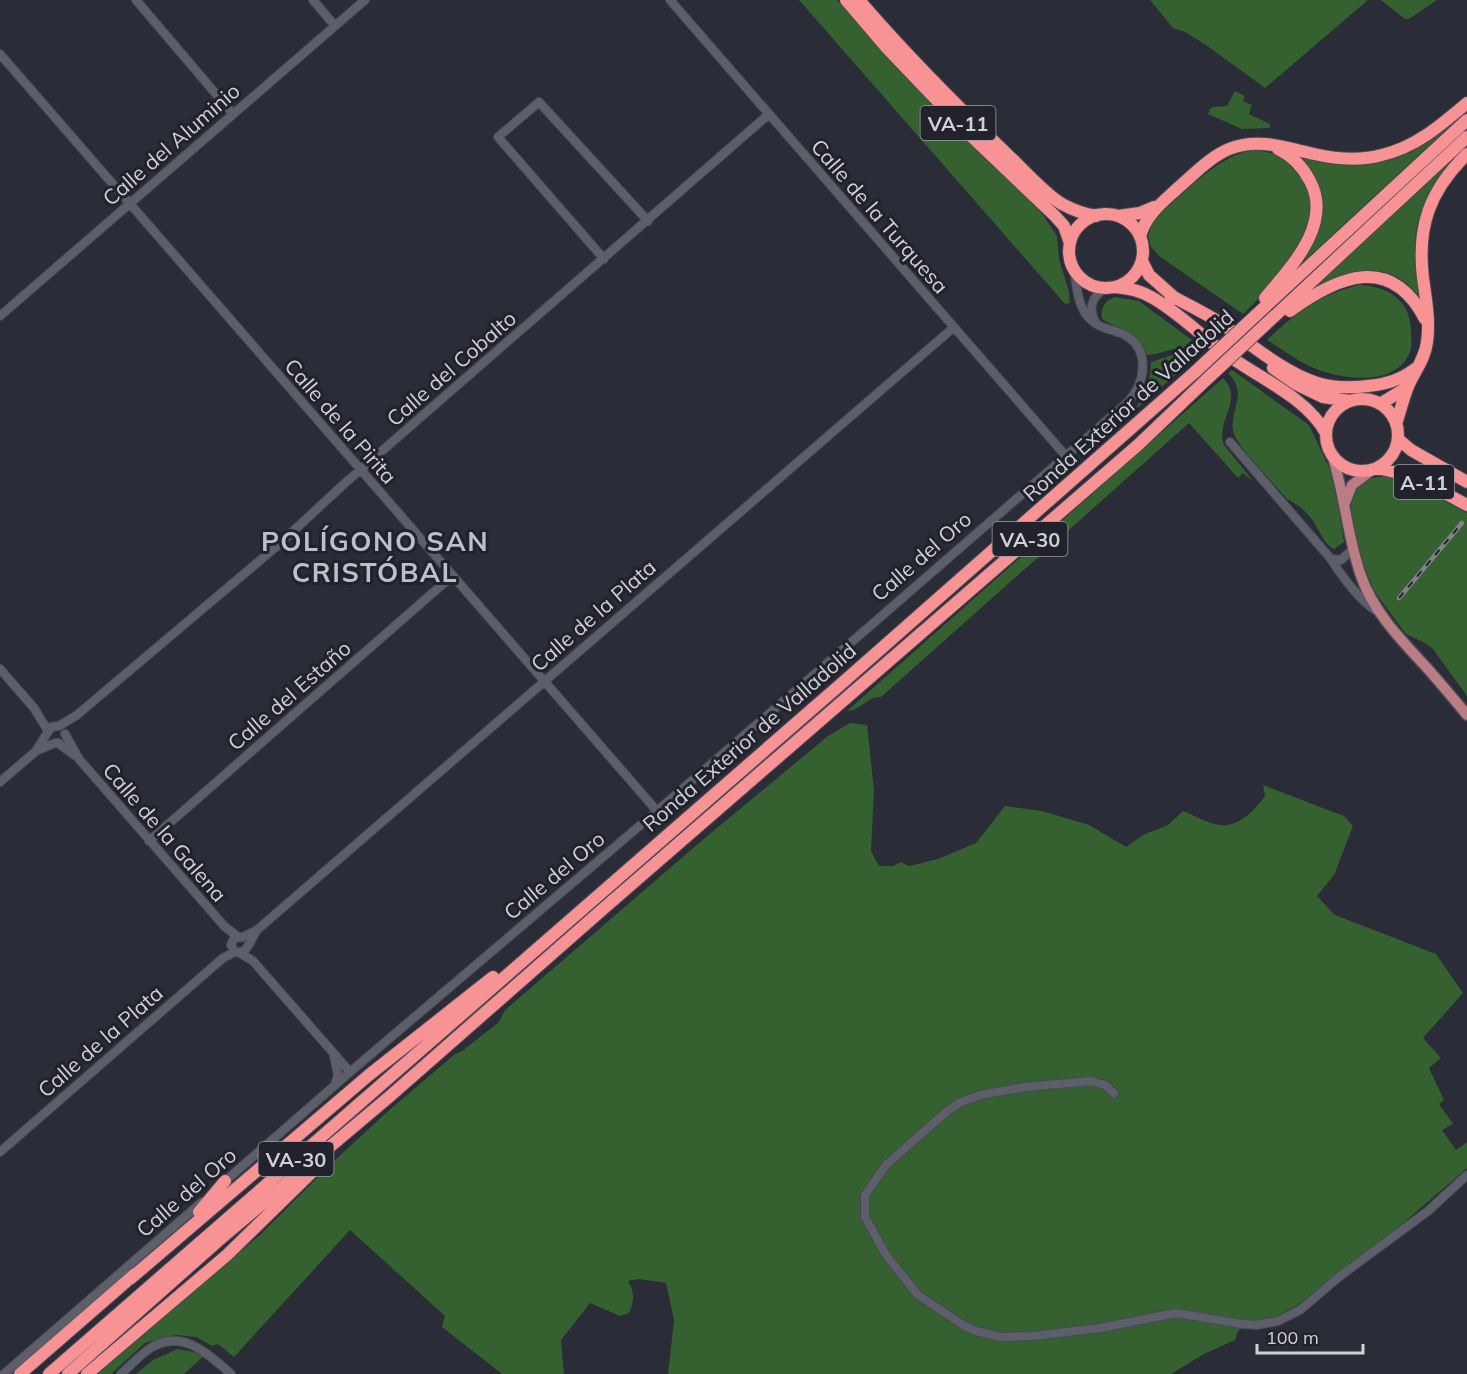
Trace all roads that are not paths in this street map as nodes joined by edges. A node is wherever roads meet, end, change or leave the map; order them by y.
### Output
1 (136, 0) edge
2 (313, 0) edge
3 (365, 0) edge
4 (670, 0) edge
5 (846, 0) edge
6 (859, 0) edge
7 (335, 26) junction
8 (0, 54) edge
9 (1467, 103) edge
10 (233, 114) junction
11 (769, 114) junction
12 (1467, 120) edge
13 (1467, 137) edge
14 (1260, 143) junction
15 (1467, 154) edge
16 (130, 203) junction
17 (1161, 204) junction
18 (1096, 216) junction
19 (1118, 216) junction
20 (648, 221) junction
21 (1140, 237) junction
22 (1070, 243) junction
23 (604, 259) junction
24 (1142, 261) junction
25 (1074, 270) junction
26 (1110, 287) junction
27 (1170, 295) junction
28 (0, 316) edge
29 (1260, 320) junction
30 (1427, 322) junction
31 (1097, 325) junction
32 (953, 328) junction
33 (1418, 367) junction
34 (1201, 376) junction
35 (1408, 387) junction
36 (1350, 401) junction
37 (1380, 404) junction
38 (1396, 424) junction
39 (1326, 433) junction
40 (1398, 439) junction
41 (1230, 442) dead end
42 (1065, 455) junction
43 (1332, 455) junction
44 (1375, 469) junction
45 (360, 470) junction
46 (1467, 482) edge
47 (1345, 503) junction
48 (1467, 505) edge
49 (1352, 550) junction
50 (1331, 559) junction
51 (452, 576) junction
52 (1380, 612) junction
53 (0, 669) edge
54 (543, 681) junction
55 (34, 708) junction
56 (1467, 715) edge
57 (62, 729) junction
58 (48, 733) junction
59 (56, 743) junction
60 (36, 751) junction
61 (79, 759) junction
62 (0, 782) edge
63 (657, 811) junction
64 (149, 841) junction
65 (543, 943) junction
66 (239, 944) junction
67 (333, 1053) junction
68 (366, 1059) junction
69 (350, 1072) junction
70 (335, 1085) junction
71 (1114, 1093) dead end
72 (389, 1097) junction
73 (0, 1152) edge
74 (1467, 1175) edge
75 (225, 1181) junction
76 (130, 1279) junction
77 (4, 1374) edge
78 (20, 1374) edge
79 (49, 1374) edge
80 (68, 1374) edge
81 (87, 1374) edge
82 (121, 1374) edge
83 (231, 1374) edge

1 - 10 street
2 - 7 street
3 - 7 street, Calle del Aluminio
4 - 11 street, Calle de la Turquesa
5 - 22 highway, VA-11
6 - 18 highway, VA-11
7 - 10 street, Calle del Aluminio
8 - 16 street, Calle de la Pirita
9 - 14 highway
10 - 16 street, Calle del Aluminio
11 - 20 street, Calle del Cobalto
11 - 32 street, Calle de la Turquesa
12 - 29 highway, Ronda Exterior de Valladolid / VA-30
13 - 29 highway, Ronda Exterior de Valladolid / VA-30
14 - 17 highway
14 - 29 highway
15 - 30 highway
16 - 28 street, Calle del Aluminio
16 - 45 street, Calle de la Pirita
17 - 19 highway
17 - 21 highway
18 - 19 highway, VA-11
18 - 22 highway
19 - 21 highway
20 - 23 street, Calle del Cobalto
20 - 23 street
21 - 24 highway
22 - 25 highway, VA-11
23 - 45 street, Calle del Cobalto
24 - 26 highway
24 - 27 highway
25 - 26 highway
25 - 31 street
26 - 31 street
26 - 39 highway
27 - 33 highway
27 - 36 highway
29 - 30 highway
29 - 34 highway, Ronda Exterior de Valladolid / VA-30, bridge
30 - 33 highway
31 - 42 street, Calle del Oro
32 - 42 street, Calle de la Turquesa
32 - 54 street, Calle de la Plata
33 - 35 highway
34 - 65 highway, Ronda Exterior de Valladolid / VA-30
34 - 72 highway, Ronda Exterior de Valladolid / VA-30
35 - 37 highway
35 - 38 highway
36 - 37 highway
36 - 39 highway
37 - 38 highway
38 - 40 highway
39 - 43 highway
40 - 44 highway
40 - 46 highway, A-11
41 - 50 street
42 - 63 street, Calle del Oro
43 - 44 highway
43 - 47 main road
44 - 47 main road
44 - 48 highway, A-11
45 - 51 street, Calle de la Pirita
45 - 57 street, Calle del Cobalto
47 - 49 main road
49 - 50 street
49 - 52 main road
50 - 52 street
51 - 54 street, Calle de la Pirita
51 - 64 street, Calle del Estaño
52 - 56 main road
53 - 55 street, Calle de la Galena
54 - 63 street, Calle de la Pirita
54 - 66 street, Calle de la Plata
55 - 57 street, Calle de la Galena
55 - 58 street, Calle de la Galena
57 - 58 street
57 - 59 street
57 - 61 street, Calle de la Galena
58 - 59 street
58 - 60 street
59 - 60 street
59 - 61 street, Calle de la Galena
60 - 62 street
61 - 64 street, Calle de la Galena
63 - 68 street, Calle del Oro
64 - 66 street, Calle de la Galena
65 - 76 highway
65 - 79 highway, Ronda Exterior de Valladolid / VA-30
66 - 67 street
66 - 73 street, Calle de la Plata
67 - 68 street
67 - 69 street
67 - 70 street
68 - 69 street, Calle del Oro
69 - 70 street, Calle del Oro
70 - 75 street, Calle del Oro
71 - 74 street
72 - 80 highway, Ronda Exterior de Valladolid / VA-30
72 - 81 highway
75 - 76 highway
75 - 77 street, Calle del Oro
76 - 78 highway
82 - 83 street

